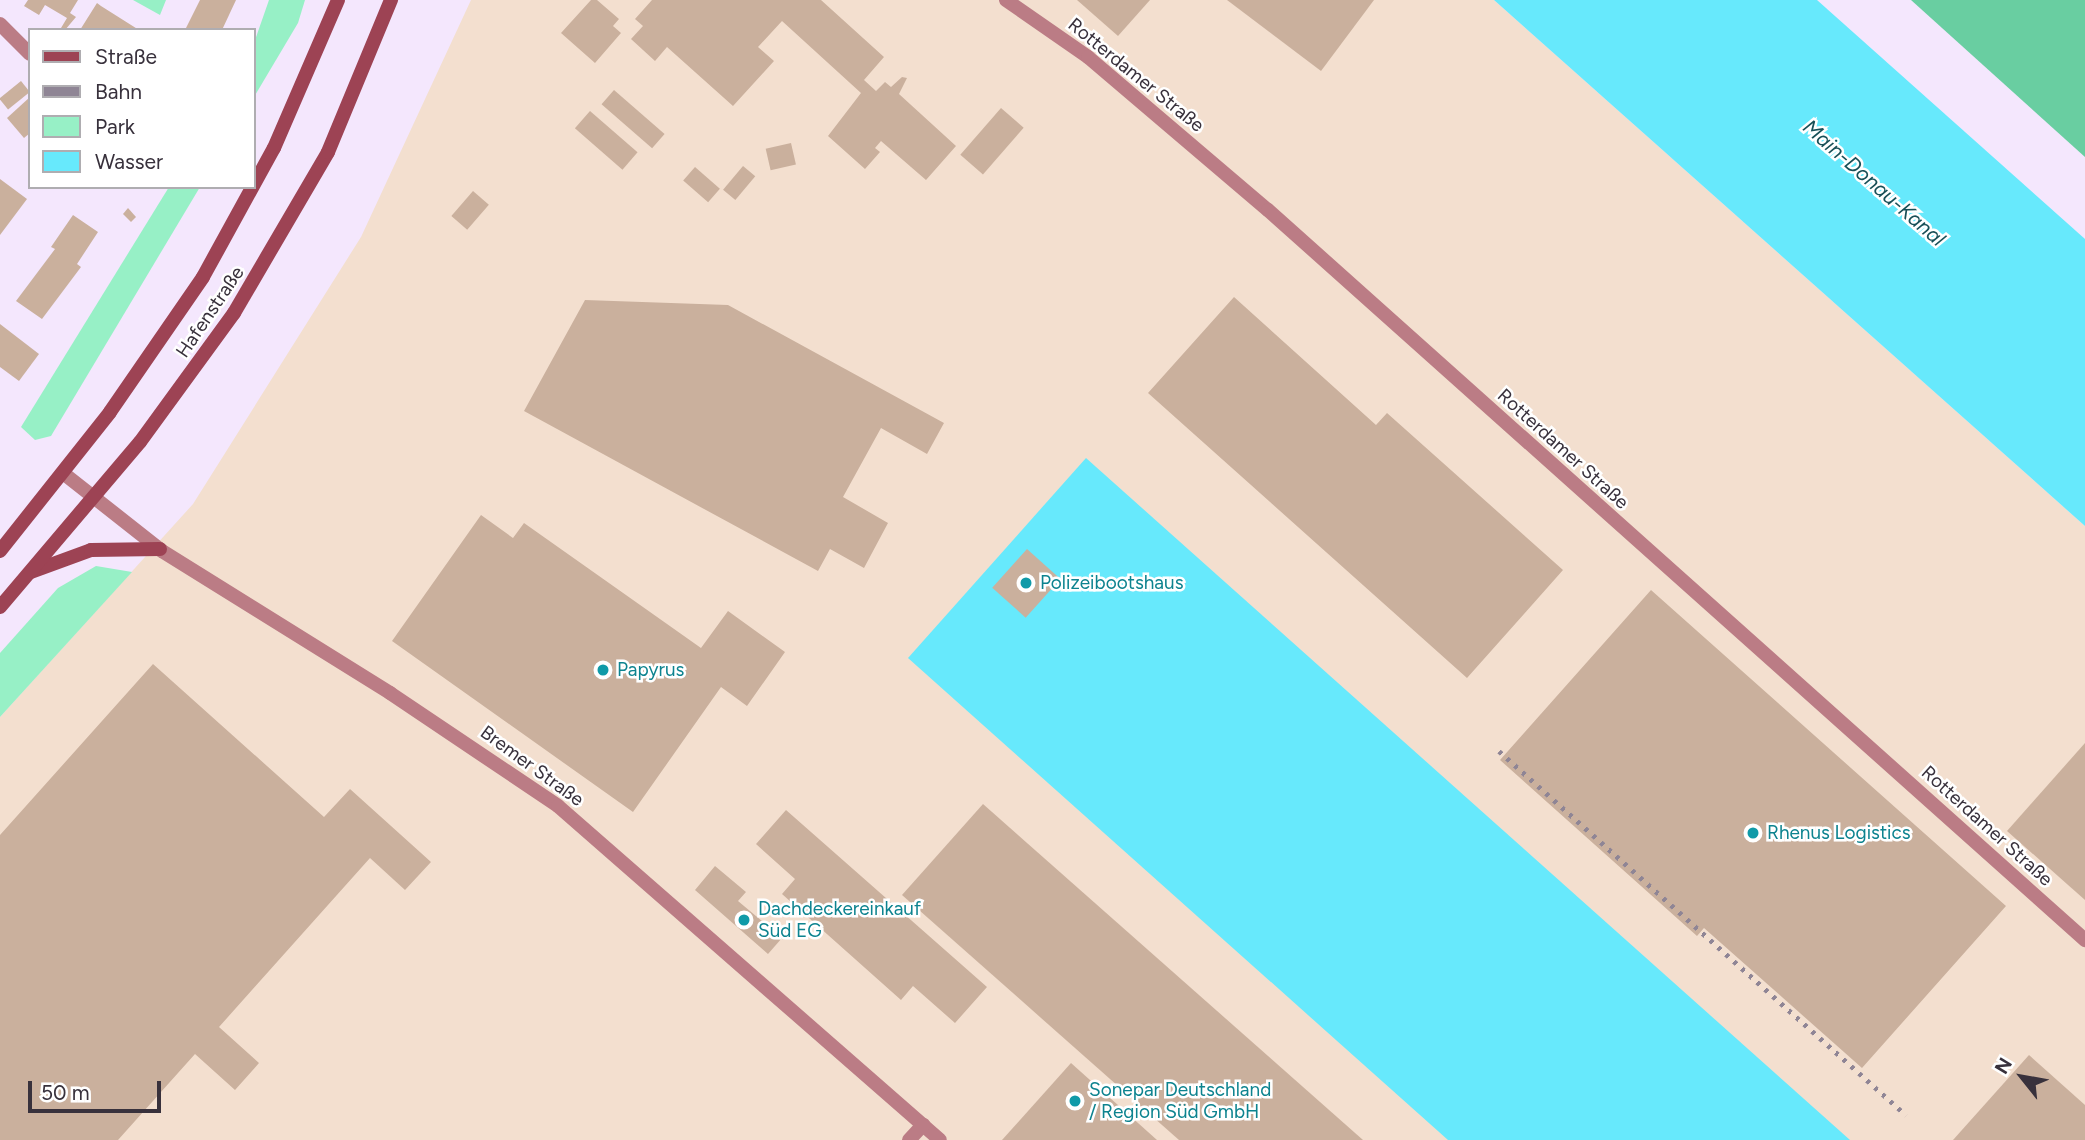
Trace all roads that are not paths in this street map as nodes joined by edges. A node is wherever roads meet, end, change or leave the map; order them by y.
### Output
1 (338, 0) edge
2 (391, 0) edge
3 (1006, 0) edge
4 (0, 24) edge
5 (28, 52) edge
6 (256, 181) edge
7 (252, 189) edge
8 (63, 473) junction
9 (94, 498) junction
10 (160, 549) junction
11 (0, 551) edge
12 (30, 572) junction
13 (0, 607) edge
14 (2085, 940) edge
15 (923, 1125) junction
16 (909, 1140) edge
17 (940, 1140) edge

1 - 6 main road, Hafenstraße
2 - 9 main road, Hafenstraße
3 - 14 street, Rotterdamer Straße
4 - 5 street
7 - 8 main road, Hafenstraße
8 - 9 street, Bremer Straße
8 - 11 main road, Hafenstraße
9 - 10 street, Bremer Straße
9 - 12 main road, Hafenstraße
10 - 12 main road
10 - 15 street, Bremer Straße
12 - 13 main road, Hafenstraße
15 - 16 street
15 - 17 street, Bremer Straße

